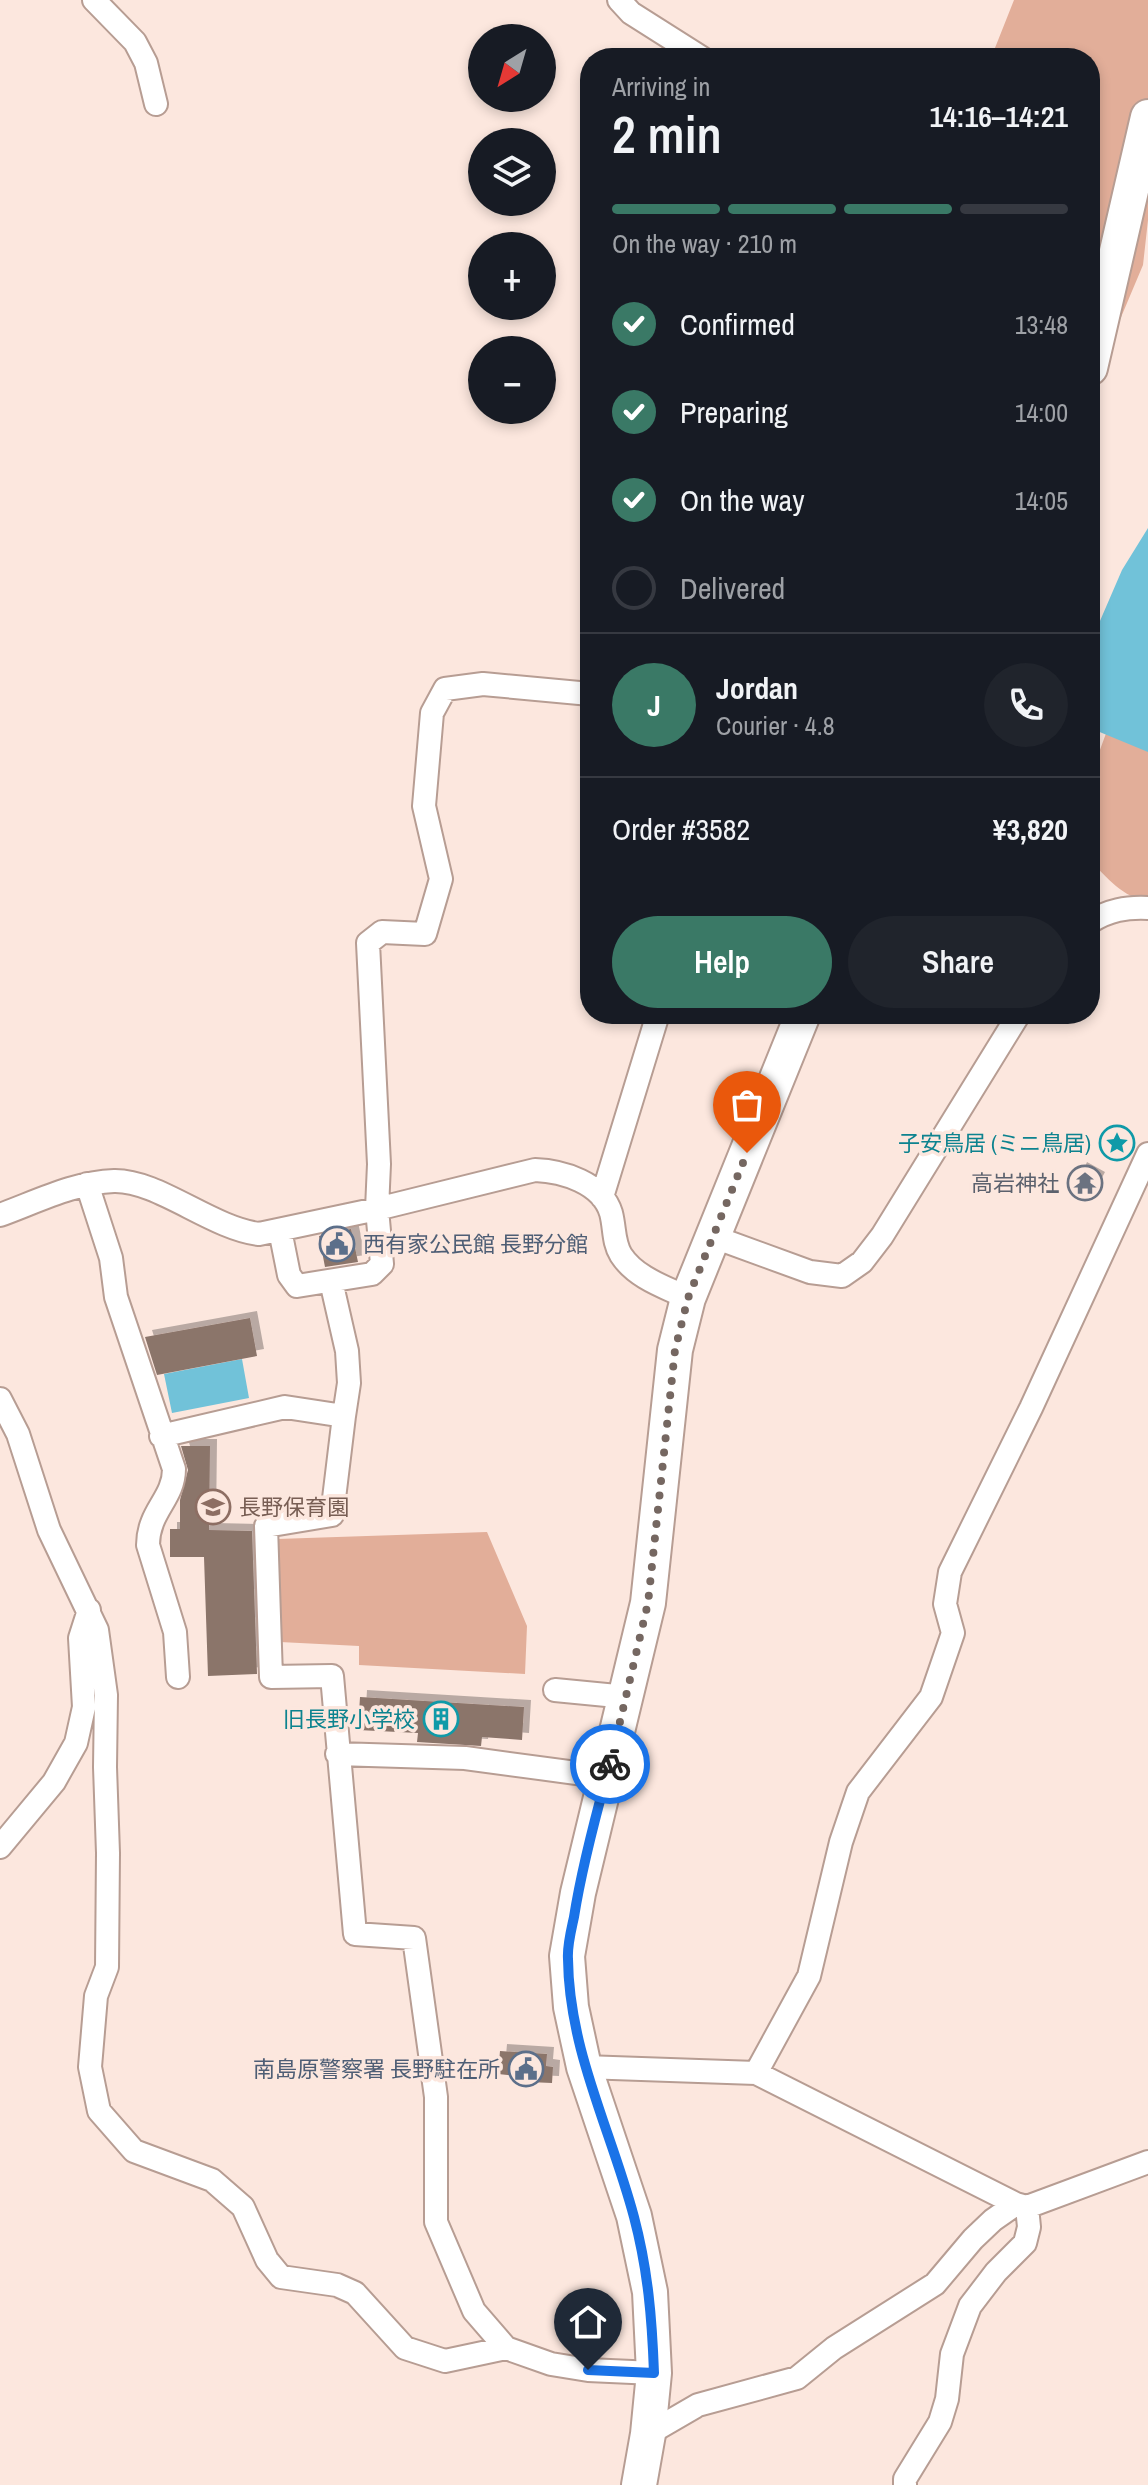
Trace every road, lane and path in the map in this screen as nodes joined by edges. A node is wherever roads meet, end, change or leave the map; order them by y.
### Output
1 (94, 0) edge
2 (619, 0) edge
3 (686, 48) edge
4 (156, 104) dead end
5 (1148, 121) edge
6 (1100, 325) edge
7 (580, 693) edge
8 (1148, 908) edge
9 (1100, 916) edge
10 (655, 1024) edge
11 (799, 1024) edge
12 (1013, 1024) edge
13 (1148, 1154) edge
14 (87, 1184) junction
15 (602, 1197) junction
16 (377, 1209) junction
17 (0, 1215) edge
18 (280, 1230) junction
19 (714, 1237) junction
20 (331, 1281) junction
21 (688, 1298) junction
22 (0, 1399) edge
23 (344, 1416) junction
24 (161, 1436) junction
25 (89, 1610) junction
26 (178, 1677) dead end
27 (555, 1690) dead end
28 (627, 1697) junction
29 (337, 1754) junction
30 (606, 1777) junction
31 (0, 1847) edge
32 (584, 2067) junction
33 (756, 2073) junction
34 (1148, 2162) edge
35 (1022, 2206) junction
36 (506, 2348) junction
37 (654, 2373) junction
38 (648, 2434) junction
39 (639, 2485) edge
40 (905, 2485) edge

1 - 4 street
2 - 3 street
5 - 6 main road
7 - 16 street
8 - 9 street
10 - 15 street
11 - 19 main road
12 - 19 street
13 - 33 street
14 - 17 street
14 - 18 street
14 - 24 street
15 - 16 street
15 - 21 street
16 - 18 street
16 - 20 street
18 - 20 street
19 - 21 main road
20 - 23 street
21 - 28 main road
22 - 25 street
23 - 24 street
23 - 29 street
24 - 26 street
25 - 31 street
25 - 36 street
27 - 28 street
28 - 30 main road
29 - 30 street
29 - 36 street
30 - 32 main road
32 - 33 street
32 - 37 main road
33 - 35 street
34 - 35 street
35 - 38 street
35 - 40 street
36 - 37 street
37 - 38 main road
38 - 39 main road

